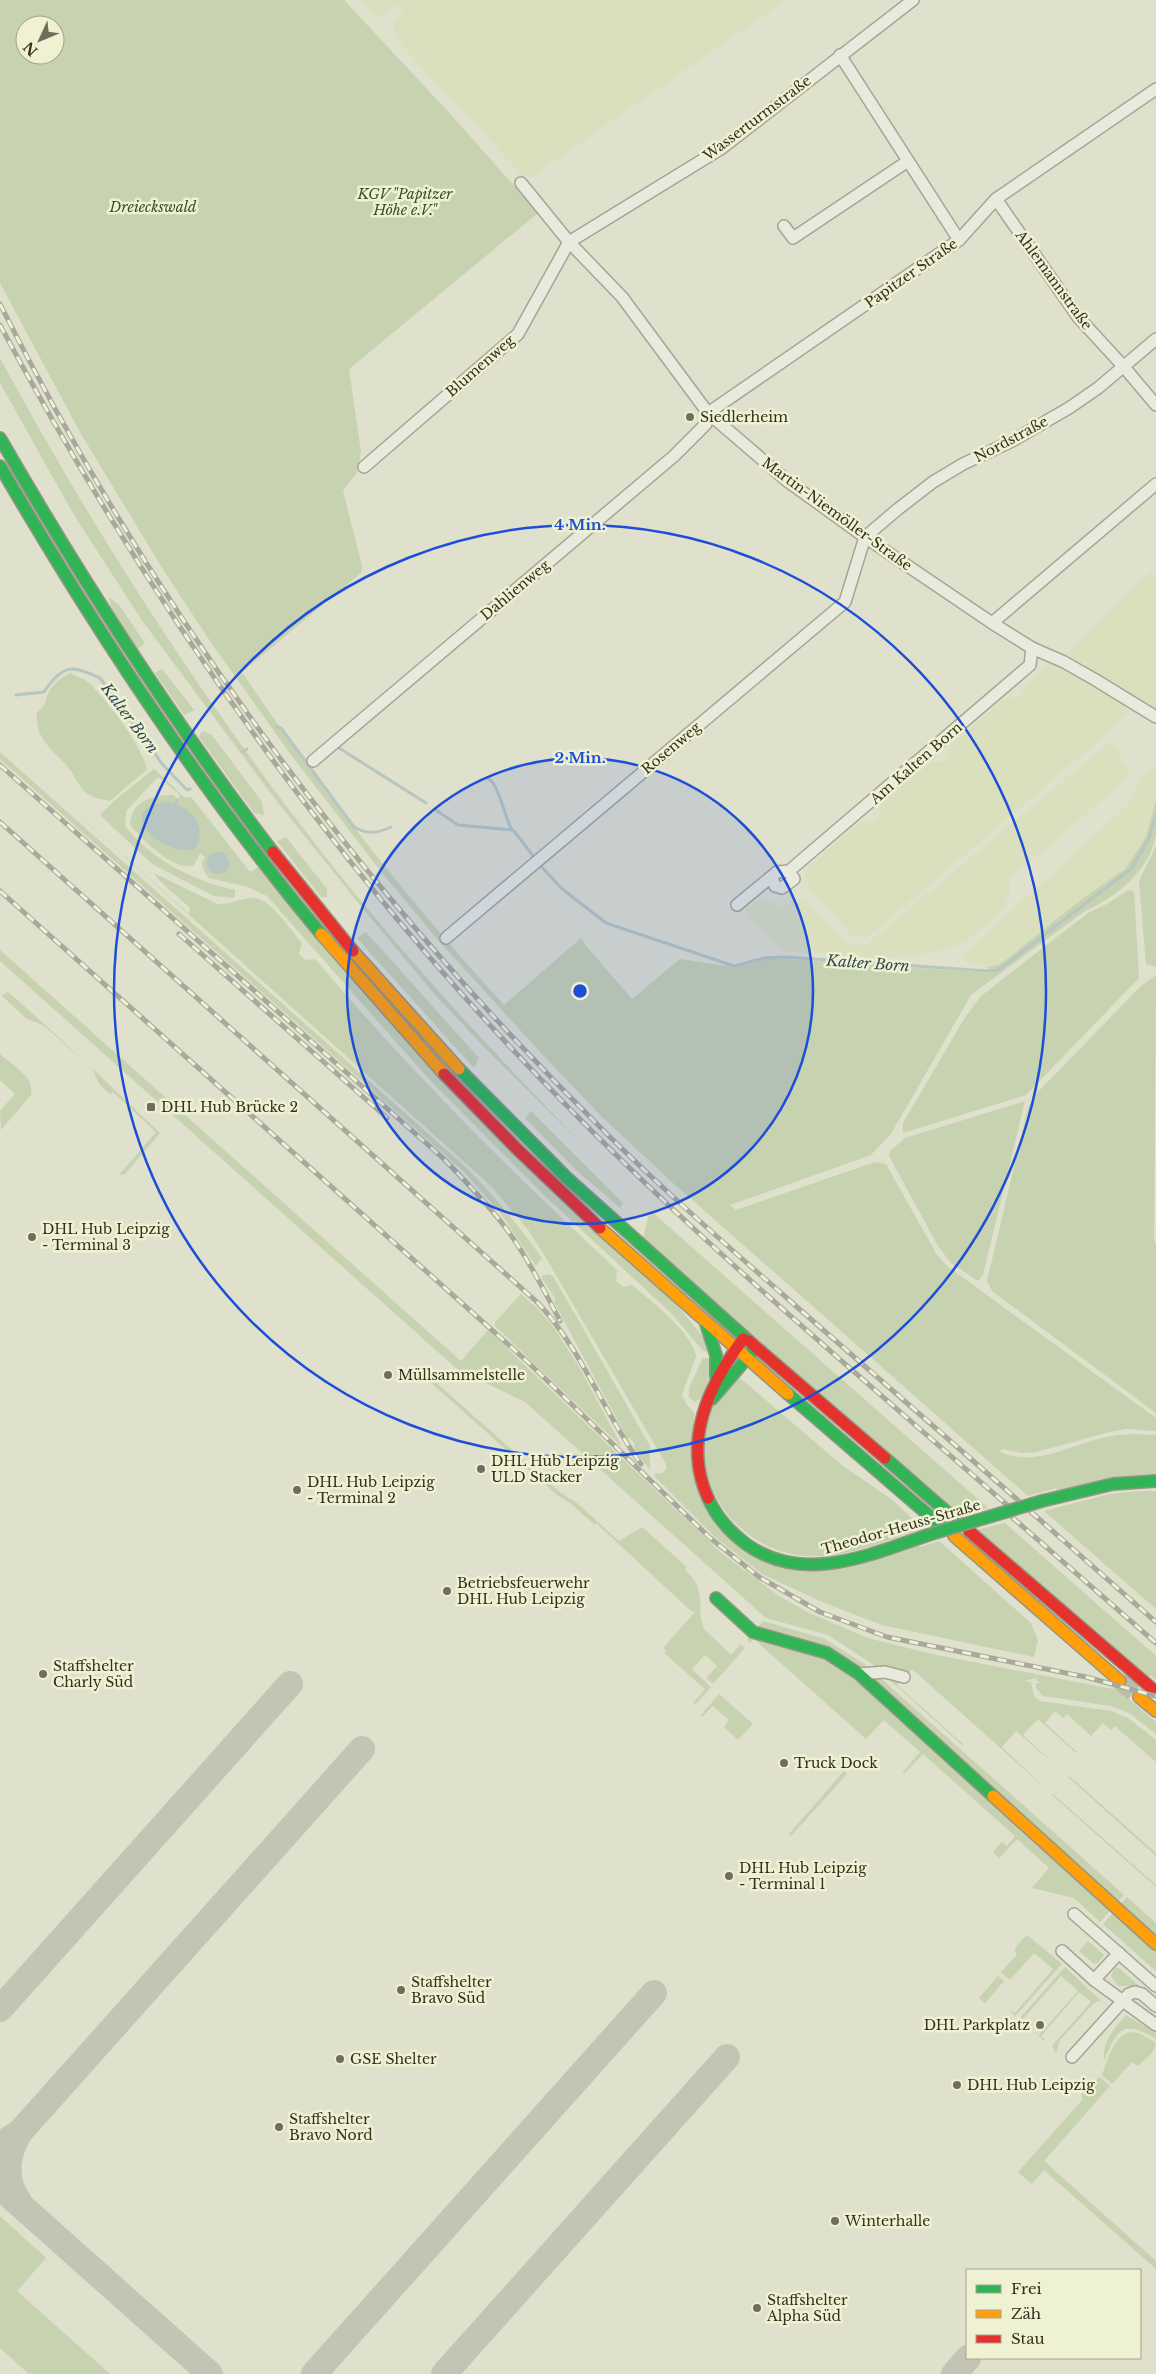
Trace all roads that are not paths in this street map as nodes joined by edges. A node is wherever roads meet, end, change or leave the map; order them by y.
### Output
1 (913, 0) edge
2 (840, 55) junction
3 (1156, 89) edge
4 (908, 161) junction
5 (521, 184) dead end
6 (996, 199) junction
7 (784, 226) dead end
8 (959, 240) junction
9 (569, 242) junction
10 (1156, 339) edge
11 (1124, 367) junction
12 (1156, 405) edge
13 (708, 413) junction
14 (0, 438) edge
15 (0, 466) edge
16 (364, 467) dead end
17 (1156, 484) edge
18 (865, 538) junction
19 (992, 623) junction
20 (1032, 648) junction
21 (1154, 715) edge
22 (313, 761) dead end
23 (737, 905) dead end
24 (446, 938) dead end
25 (706, 1324) junction
26 (746, 1336) junction
27 (757, 1346) junction
28 (735, 1350) junction
29 (746, 1360) junction
30 (716, 1377) junction
31 (703, 1411) junction
32 (1156, 1481) edge
33 (956, 1520) dead end
34 (940, 1524) dead end
35 (969, 1531) dead end
36 (954, 1536) dead end
37 (716, 1598) dead end
38 (859, 1674) junction
39 (904, 1676) dead end
40 (1120, 1681) tunnel mouth
41 (1155, 1691) edge
42 (1139, 1697) tunnel mouth
43 (1156, 1711) edge
44 (1074, 1914) dead end
45 (1156, 1944) edge
46 (1062, 1952) dead end
47 (1118, 1953) junction
48 (1094, 1980) junction
49 (1156, 1986) edge
50 (1122, 2001) junction
51 (1156, 2006) edge
52 (1156, 2025) edge
53 (1072, 2056) dead end

1 - 2 street, Wasserturmstraße
2 - 4 street
2 - 9 street, Wasserturmstraße
3 - 6 street, Papitzer Straße
4 - 7 street
4 - 8 street
5 - 9 street, Martin-Niemöller-Straße
6 - 8 street, Papitzer Straße
6 - 11 street, Ahlemannstraße
8 - 13 street, Papitzer Straße
9 - 13 street, Martin-Niemöller-Straße
9 - 16 street, Blumenweg
10 - 11 street, Nordstraße
11 - 12 street, Ahlemannstraße
11 - 18 street, Nordstraße
13 - 18 street, Martin-Niemöller-Straße
13 - 22 street, Dahlienweg
14 - 26 main road
15 - 25 main road
17 - 19 street
18 - 19 street, Martin-Niemöller-Straße
18 - 24 street, Rosenweg
19 - 20 street, Martin-Niemöller-Straße
20 - 21 street, Martin-Niemöller-Straße
20 - 23 street, Am Kalten Born
25 - 28 main road
25 - 30 main road
26 - 27 main road
26 - 28 main road, Theodor-Heuss-Straße
27 - 29 main road, Theodor-Heuss-Straße
27 - 33 main road
28 - 29 main road
28 - 30 main road, Theodor-Heuss-Straße
29 - 31 main road, Theodor-Heuss-Straße
29 - 34 main road
30 - 31 main road, Theodor-Heuss-Straße
31 - 32 main road, Theodor-Heuss-Straße, bridge
35 - 41 main road
36 - 40 main road
37 - 38 main road
38 - 39 street
38 - 45 main road
42 - 43 main road
44 - 47 street
46 - 48 street
47 - 48 street
47 - 49 street
48 - 50 street
50 - 51 street
50 - 52 street
50 - 53 street

